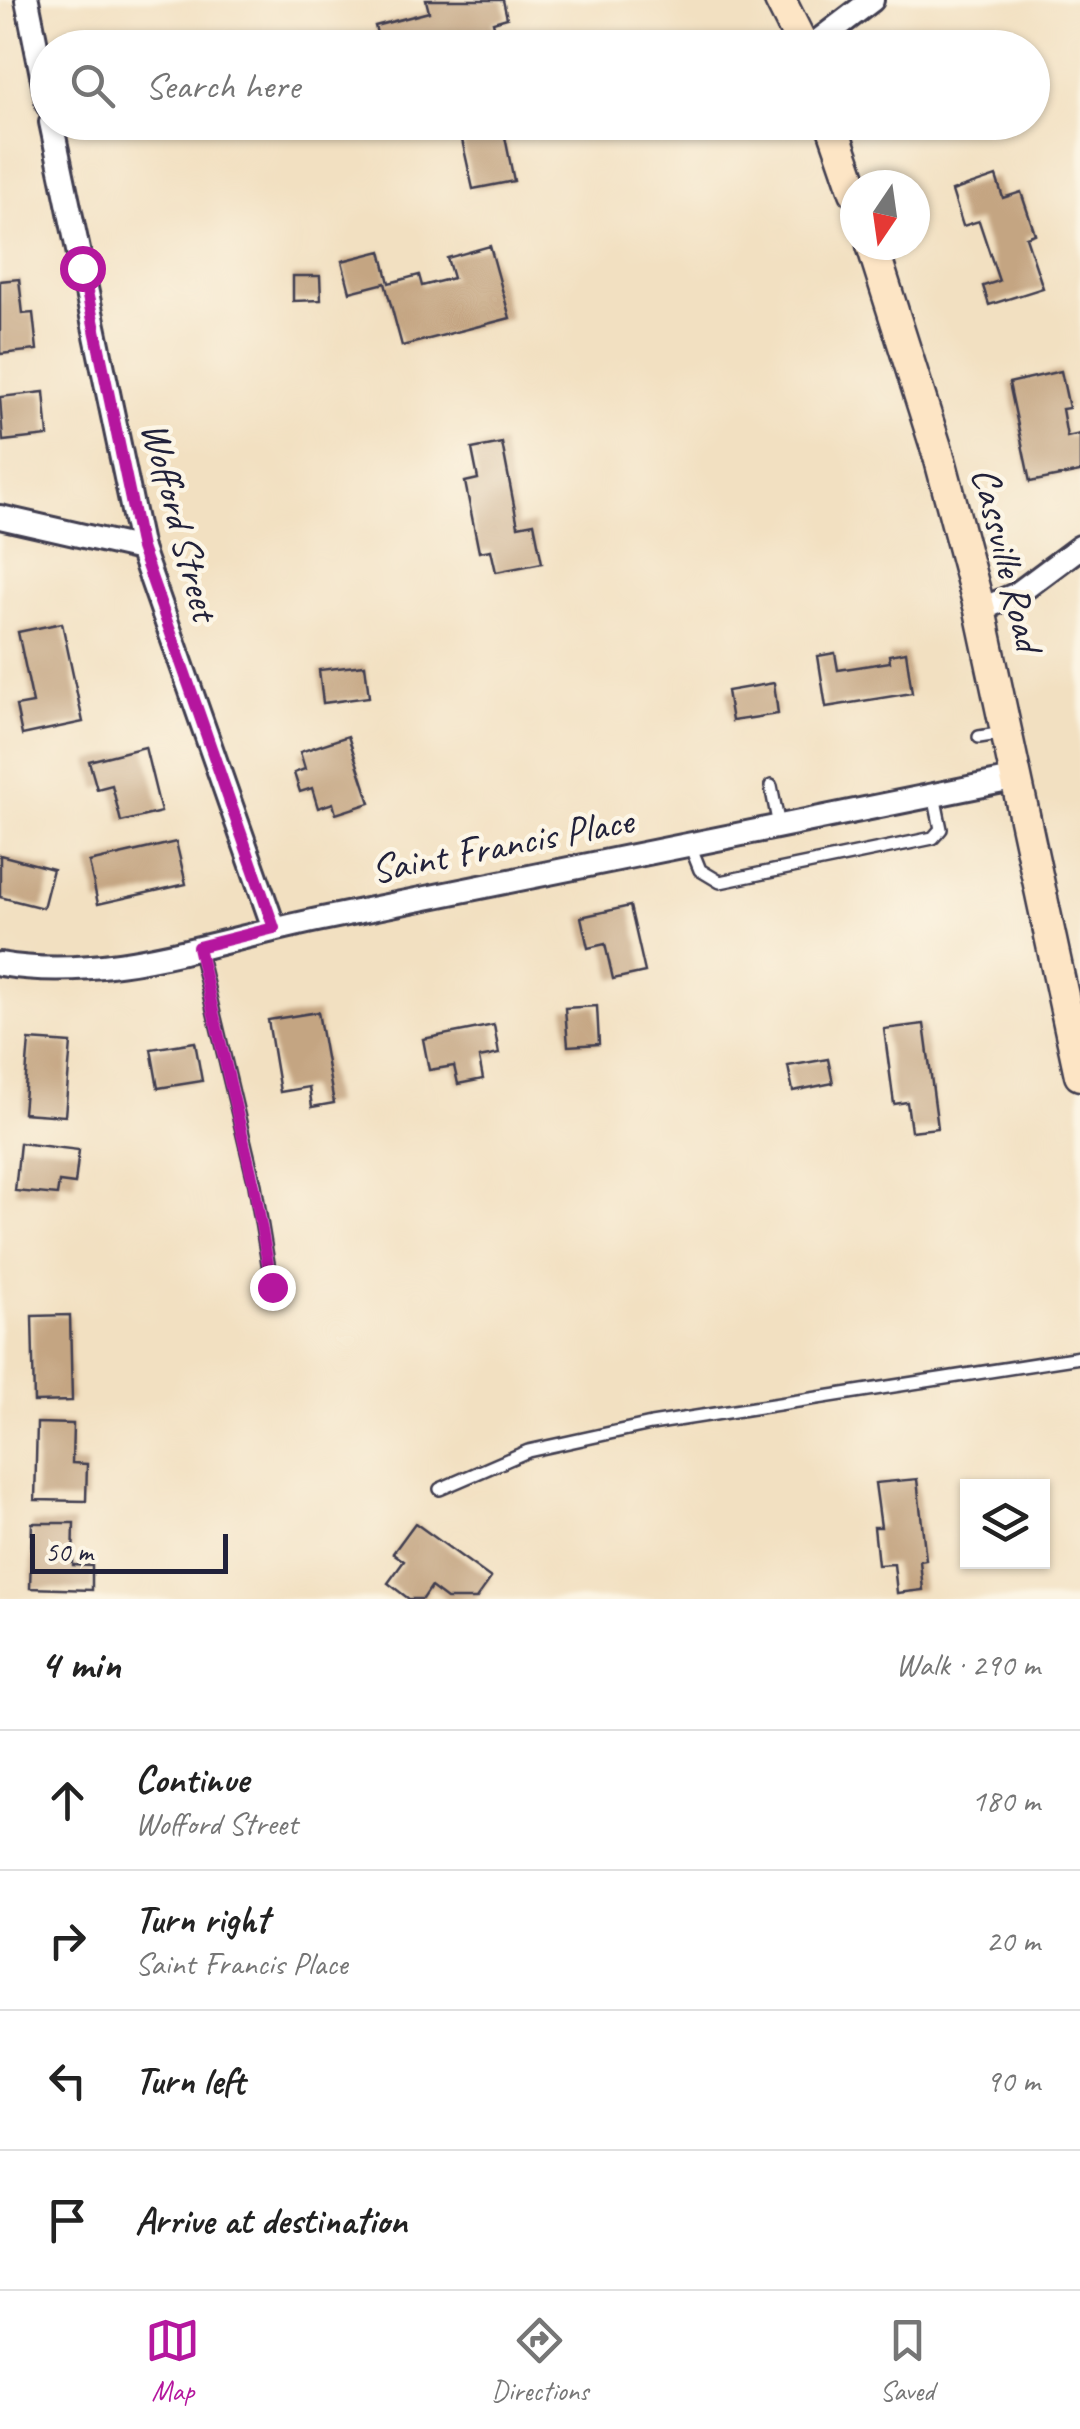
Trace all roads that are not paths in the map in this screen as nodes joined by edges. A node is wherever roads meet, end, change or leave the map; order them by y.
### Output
1 (27, 0) edge
2 (780, 0) edge
3 (872, 0) edge
4 (33, 30) edge
5 (797, 30) edge
6 (831, 30) edge
7 (55, 140) edge
8 (837, 140) edge
9 (847, 170) edge
10 (877, 260) edge
11 (0, 517) edge
12 (141, 548) junction
13 (1080, 548) edge
14 (980, 610) junction
15 (1018, 778) junction
16 (771, 786) dead end
17 (934, 795) junction
18 (779, 827) junction
19 (690, 845) junction
20 (274, 928) junction
21 (198, 947) junction
22 (0, 964) edge
23 (1080, 1076) edge
24 (272, 1287) dead end
25 (1080, 1356) edge
26 (440, 1489) dead end

1 - 4 street
2 - 5 main road
3 - 6 street
7 - 12 street, Wofford Street
8 - 9 main road
10 - 14 main road, Cassville Road
11 - 12 street
12 - 20 street, Wofford Street
13 - 14 street
14 - 15 main road, Cassville Road
15 - 17 street, Saint Francis Place
15 - 23 main road, Cassville Road
16 - 18 lane
17 - 18 street, Saint Francis Place
17 - 19 lane
18 - 19 street, Saint Francis Place
19 - 20 street, Saint Francis Place
20 - 21 street, Saint Francis Place
21 - 22 street, Saint Francis Place
21 - 24 lane
25 - 26 lane

